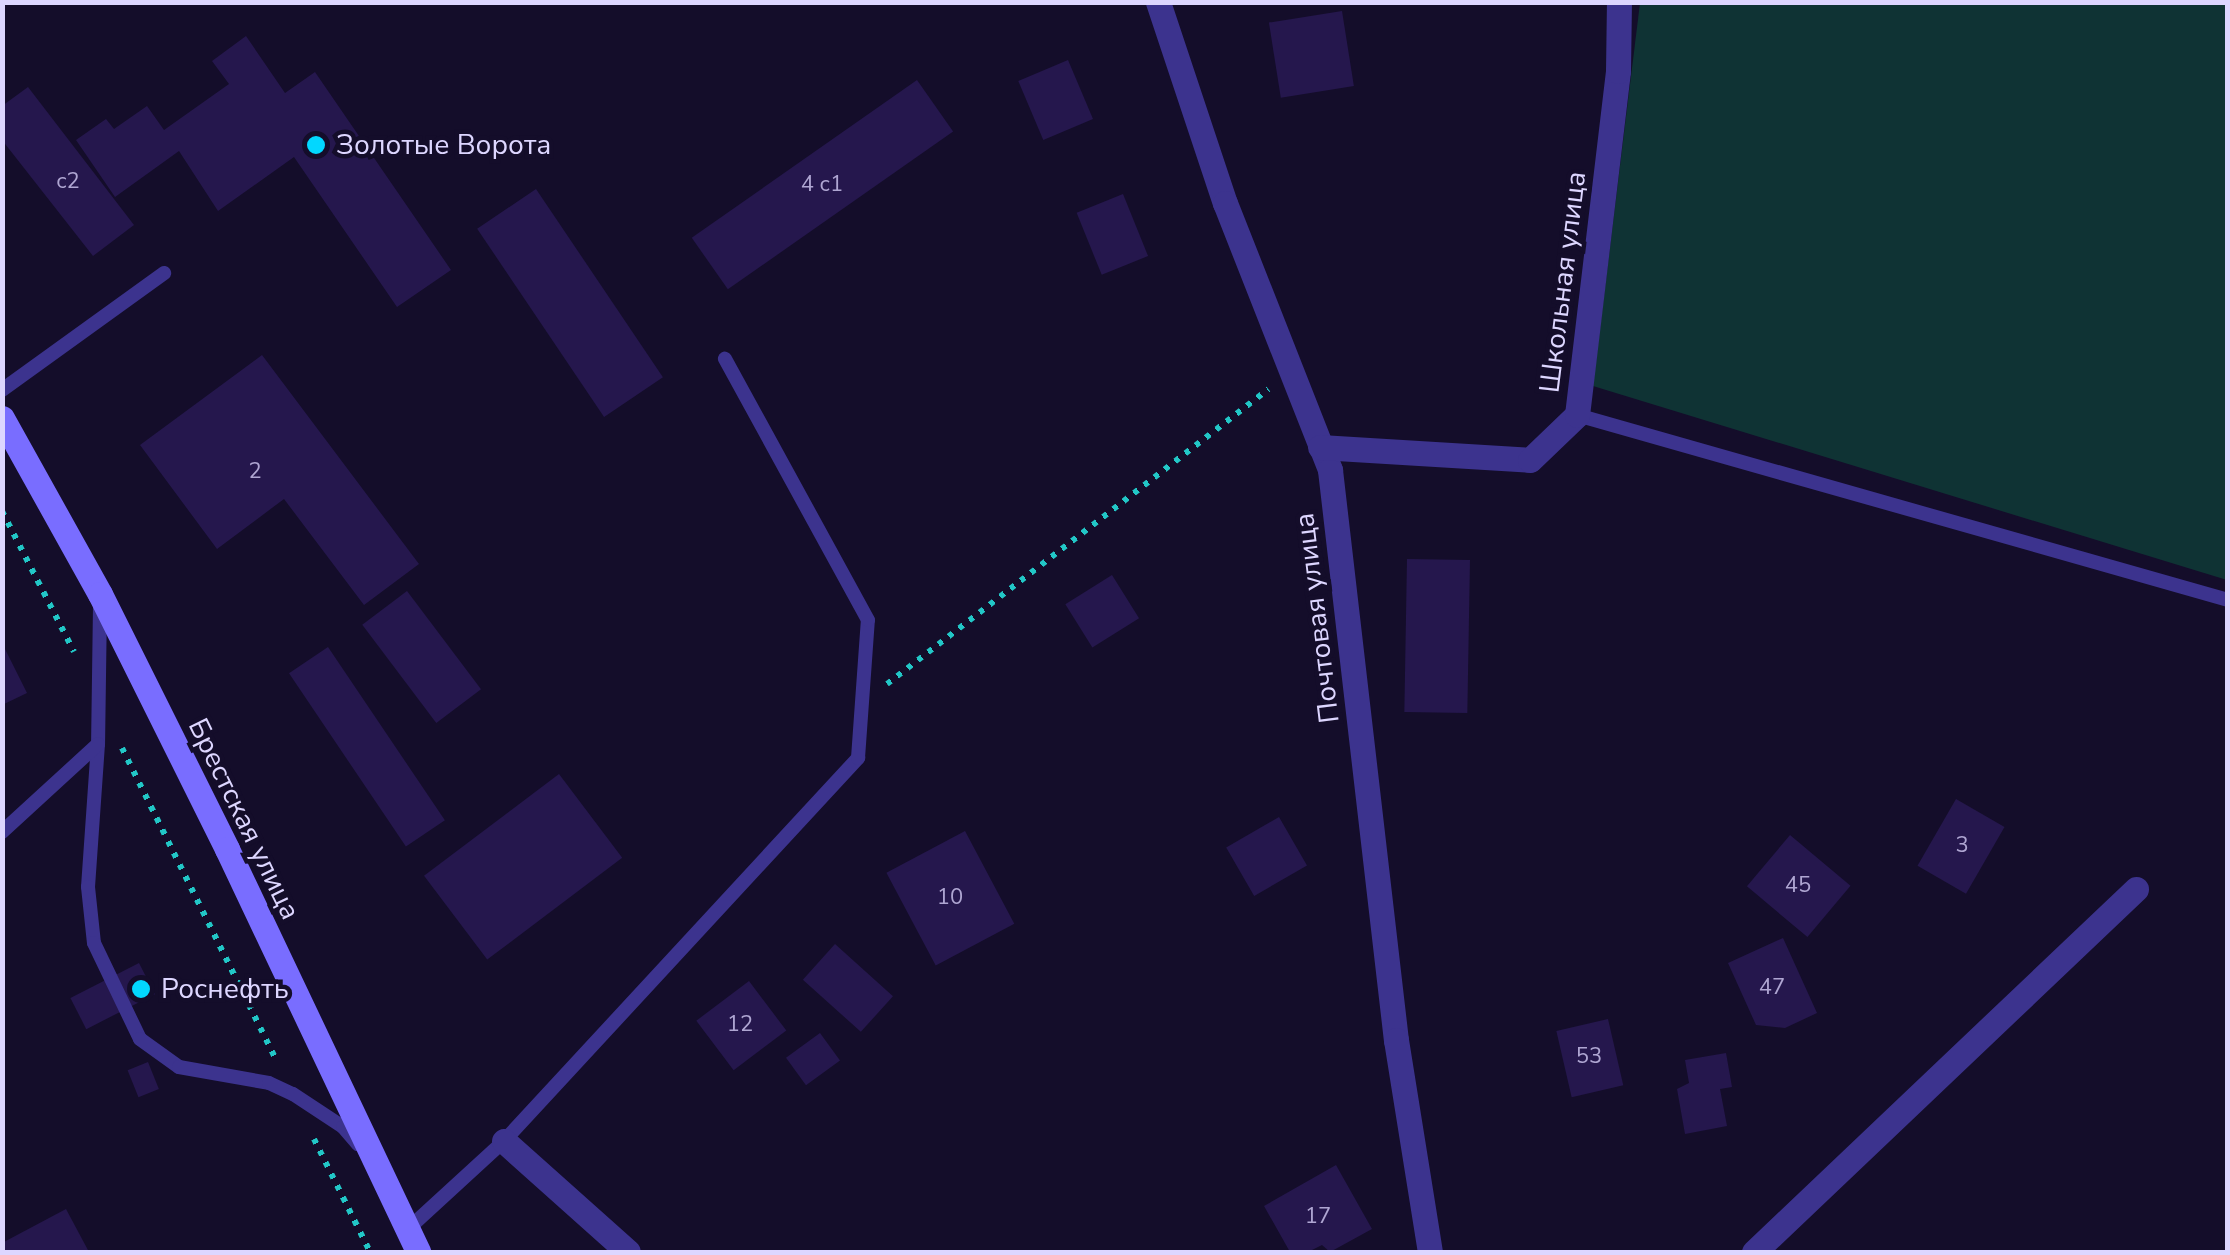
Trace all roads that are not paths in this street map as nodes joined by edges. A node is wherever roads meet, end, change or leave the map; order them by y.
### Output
1 (1158, 2) edge
2 (1619, 2) edge
3 (164, 273) dead end
4 (725, 360) dead end
5 (2, 390) edge
6 (1577, 414) junction
7 (2, 418) edge
8 (1320, 446) junction
9 (100, 594) junction
10 (2228, 600) edge
11 (98, 744) junction
12 (2, 832) edge
13 (2136, 889) dead end
14 (504, 1141) junction
15 (373, 1161) junction
16 (413, 1241) edge
17 (628, 1252) edge
18 (1430, 1252) edge
19 (1754, 1252) edge

1 - 8 street, Почтовая улица
2 - 6 street, Школьная улица
3 - 5 lane
4 - 14 lane
6 - 8 street, Школьная улица
6 - 10 lane
7 - 9 main road, Брестская улица
8 - 18 street, Почтовая улица
9 - 11 lane
9 - 15 main road, Брестская улица
11 - 12 lane
11 - 15 lane
13 - 19 street
14 - 16 lane
14 - 17 street
15 - 16 main road, Брестская улица

